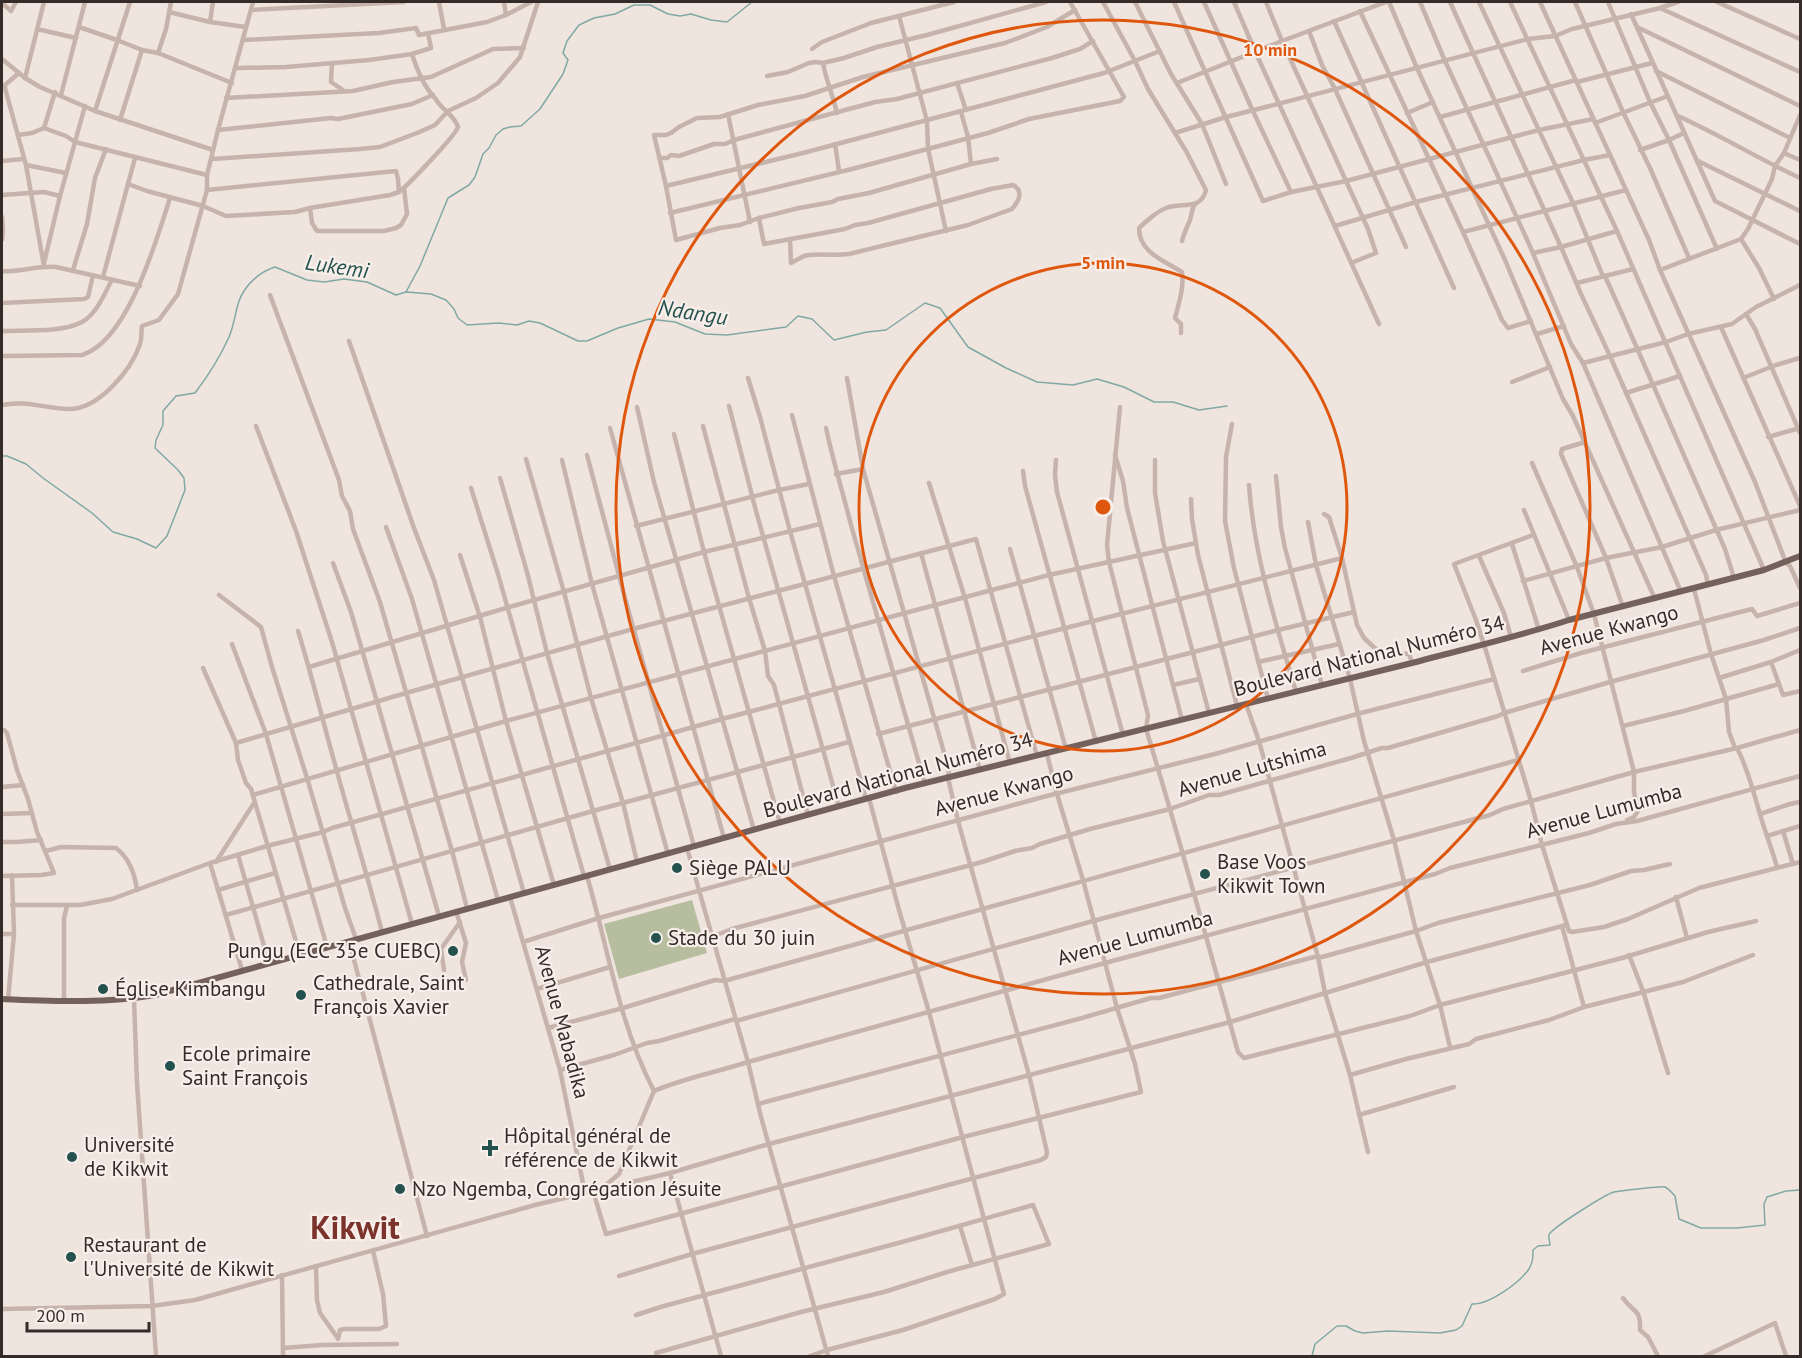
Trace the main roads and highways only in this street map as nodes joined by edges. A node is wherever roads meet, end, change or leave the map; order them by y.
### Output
1 (1800, 556) edge
2 (5, 999) edge

1 - 2 main road, Boulevard National Numéro 34

